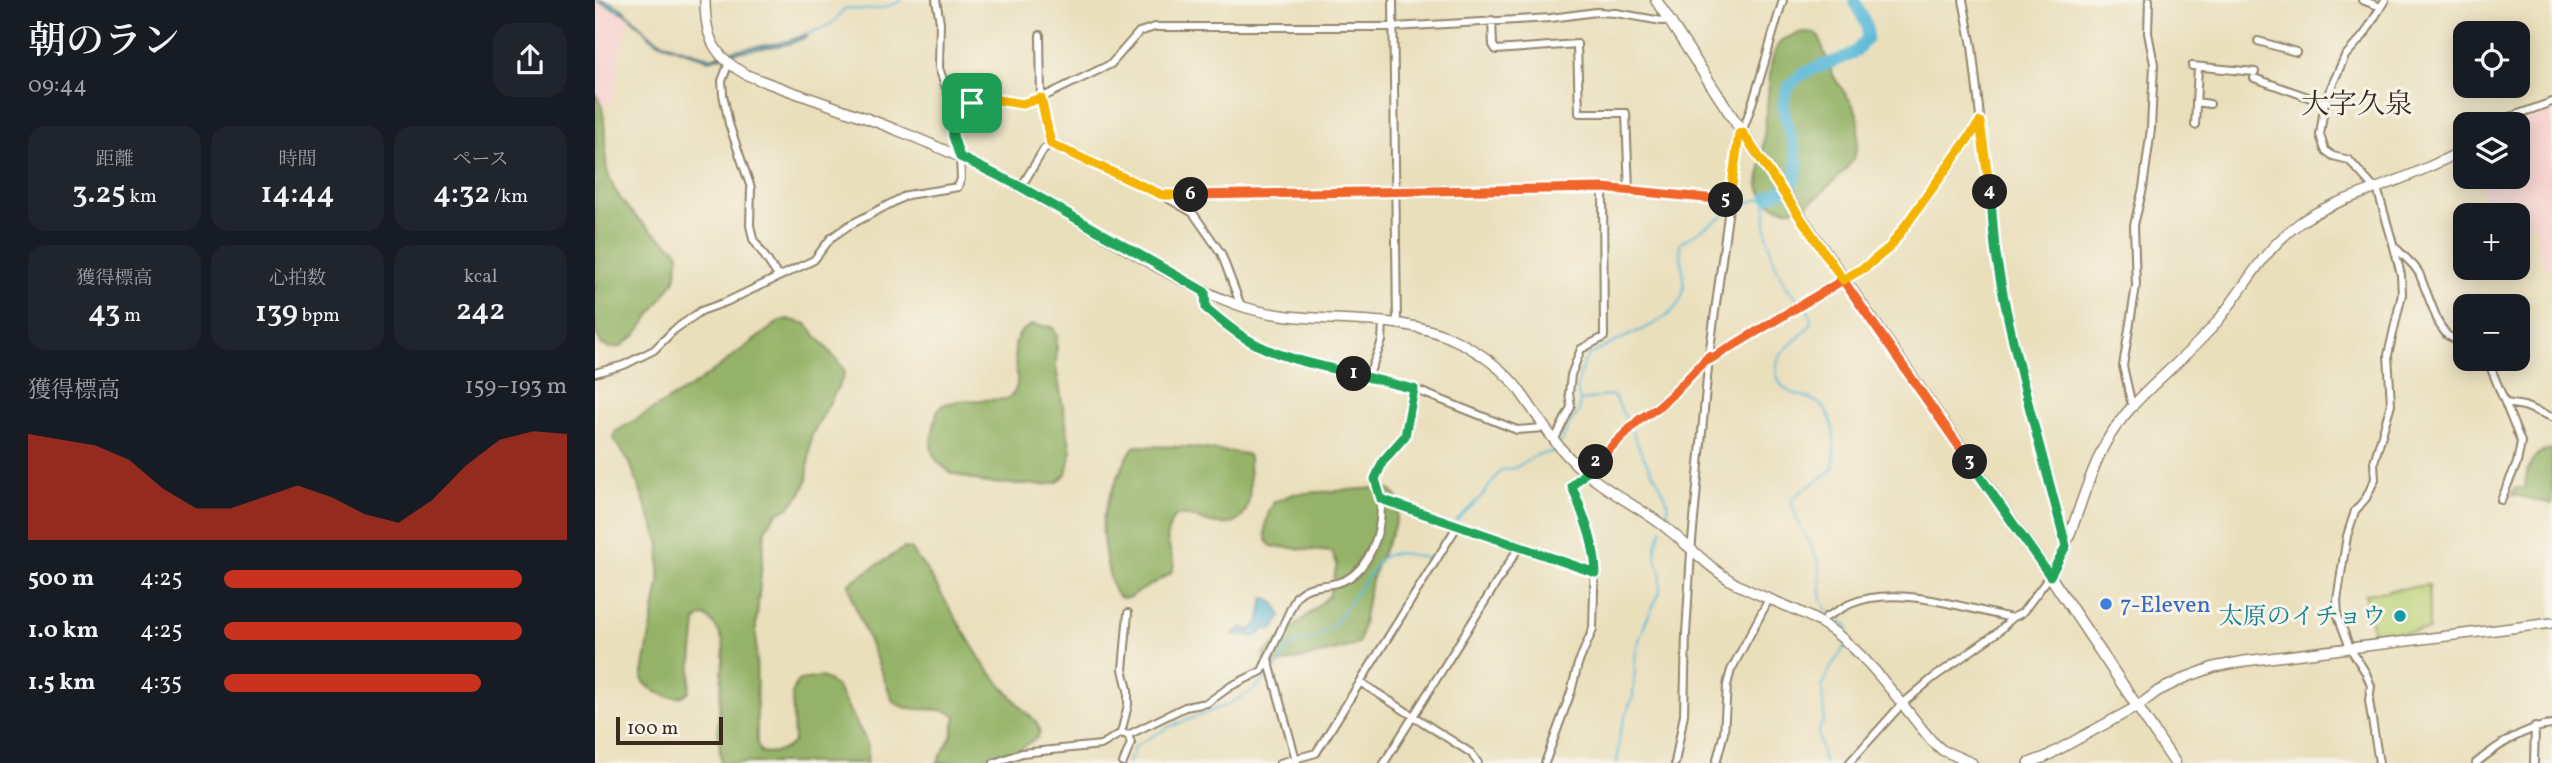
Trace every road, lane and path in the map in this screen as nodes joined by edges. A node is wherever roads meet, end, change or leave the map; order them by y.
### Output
1 (705, 0) edge
2 (936, 0) edge
3 (1393, 0) edge
4 (1656, 0) edge
5 (1783, 0) edge
6 (1963, 0) edge
7 (2149, 0) edge
8 (2362, 0) edge
9 (2383, 3) edge
10 (1492, 20) junction
11 (1669, 20) junction
12 (1394, 27) junction
13 (1040, 35) dead end
14 (2258, 41) dead end
15 (2296, 52) dead end
16 (728, 65) junction
17 (1041, 98) junction
18 (2196, 102) junction
19 (2552, 102) edge
20 (951, 103) junction
21 (2325, 103) junction
22 (2210, 104) dead end
23 (2524, 112) edge
24 (1980, 122) junction
25 (2195, 125) dead end
26 (1742, 132) junction
27 (1051, 144) junction
28 (2453, 155) edge
29 (960, 157) junction
30 (1021, 187) junction
31 (1603, 188) junction
32 (2376, 188) junction
33 (1395, 191) junction
34 (1629, 192) junction
35 (1162, 195) junction
36 (1730, 200) junction
37 (2394, 247) junction
38 (778, 276) junction
39 (1843, 280) junction
40 (1205, 292) junction
41 (1241, 306) junction
42 (1383, 322) junction
43 (1397, 323) junction
44 (2453, 338) edge
45 (1709, 358) junction
46 (2492, 371) edge
47 (595, 373) edge
48 (1368, 377) junction
49 (1414, 389) junction
50 (2506, 403) junction
51 (2132, 406) junction
52 (2552, 417) edge
53 (1544, 428) junction
54 (1557, 444) junction
55 (1585, 472) junction
56 (1381, 499) junction
57 (2501, 500) dead end
58 (1458, 525) junction
59 (2066, 546) junction
60 (1519, 547) junction
61 (1691, 552) junction
62 (1596, 573) junction
63 (2050, 576) junction
64 (1769, 599) junction
65 (1128, 613) dead end
66 (1826, 617) dead end
67 (2012, 618) junction
68 (2552, 623) edge
69 (2350, 648) junction
70 (1268, 659) junction
71 (1360, 682) junction
72 (1901, 705) junction
73 (2139, 706) junction
74 (1413, 716) junction
75 (2552, 725) edge
76 (2535, 727) junction
77 (1124, 734) junction
78 (1952, 759) edge
79 (1297, 761) edge
80 (994, 763) edge
81 (1123, 763) edge
82 (1280, 763) edge
83 (1384, 763) edge
84 (1478, 763) edge
85 (1545, 763) edge
86 (1675, 763) edge
87 (1716, 763) edge
88 (1849, 763) edge
89 (1972, 763) edge
90 (2029, 763) edge
91 (2175, 763) edge
92 (2379, 763) edge
93 (2476, 763) edge
94 (2534, 763) edge

1 - 16 street
2 - 20 street
3 - 12 street
4 - 11 main road
5 - 26 street
6 - 24 street
7 - 51 street
8 - 9 street
9 - 21 street
10 - 11 street
10 - 12 street
10 - 34 street
11 - 26 main road
12 - 17 street
12 - 33 street
13 - 17 street
14 - 15 street
16 - 29 street
16 - 38 street
17 - 20 street
17 - 27 street
18 - 21 street
18 - 22 street
18 - 25 street
19 - 23 street
20 - 29 street
21 - 32 street
24 - 39 street
24 - 59 street
26 - 36 street
26 - 39 main road
27 - 30 street
27 - 35 street
28 - 32 street
29 - 30 street
29 - 38 street
30 - 40 street
31 - 33 street
31 - 34 street
31 - 54 street
32 - 37 street
32 - 51 street
33 - 35 street
33 - 43 street
34 - 36 street
35 - 41 street
36 - 45 street
37 - 44 street
37 - 69 street
38 - 47 street
39 - 45 street
39 - 63 main road
40 - 41 street
40 - 48 street
41 - 42 street
42 - 43 street
42 - 48 street
43 - 53 street
45 - 55 street
45 - 61 street
46 - 50 street
48 - 49 street
49 - 53 street
49 - 56 street
50 - 52 street
50 - 57 street
51 - 59 street
53 - 54 street
54 - 55 street
55 - 61 street
55 - 62 street
56 - 58 street
56 - 70 street
58 - 60 street
58 - 71 street
59 - 63 street
60 - 62 street
60 - 74 street
61 - 64 street
61 - 86 street
62 - 85 street
63 - 67 street
63 - 73 main road
64 - 72 street
64 - 87 street
65 - 77 street
66 - 67 street
67 - 72 street
68 - 69 street
69 - 73 street
69 - 92 street
70 - 77 street
70 - 79 street
71 - 74 street
71 - 79 street
72 - 78 street
72 - 88 street
73 - 90 street
73 - 91 main road
74 - 83 street
74 - 84 street
75 - 76 street
76 - 93 street
76 - 94 street
77 - 80 street
77 - 81 street
78 - 89 street
79 - 82 street

